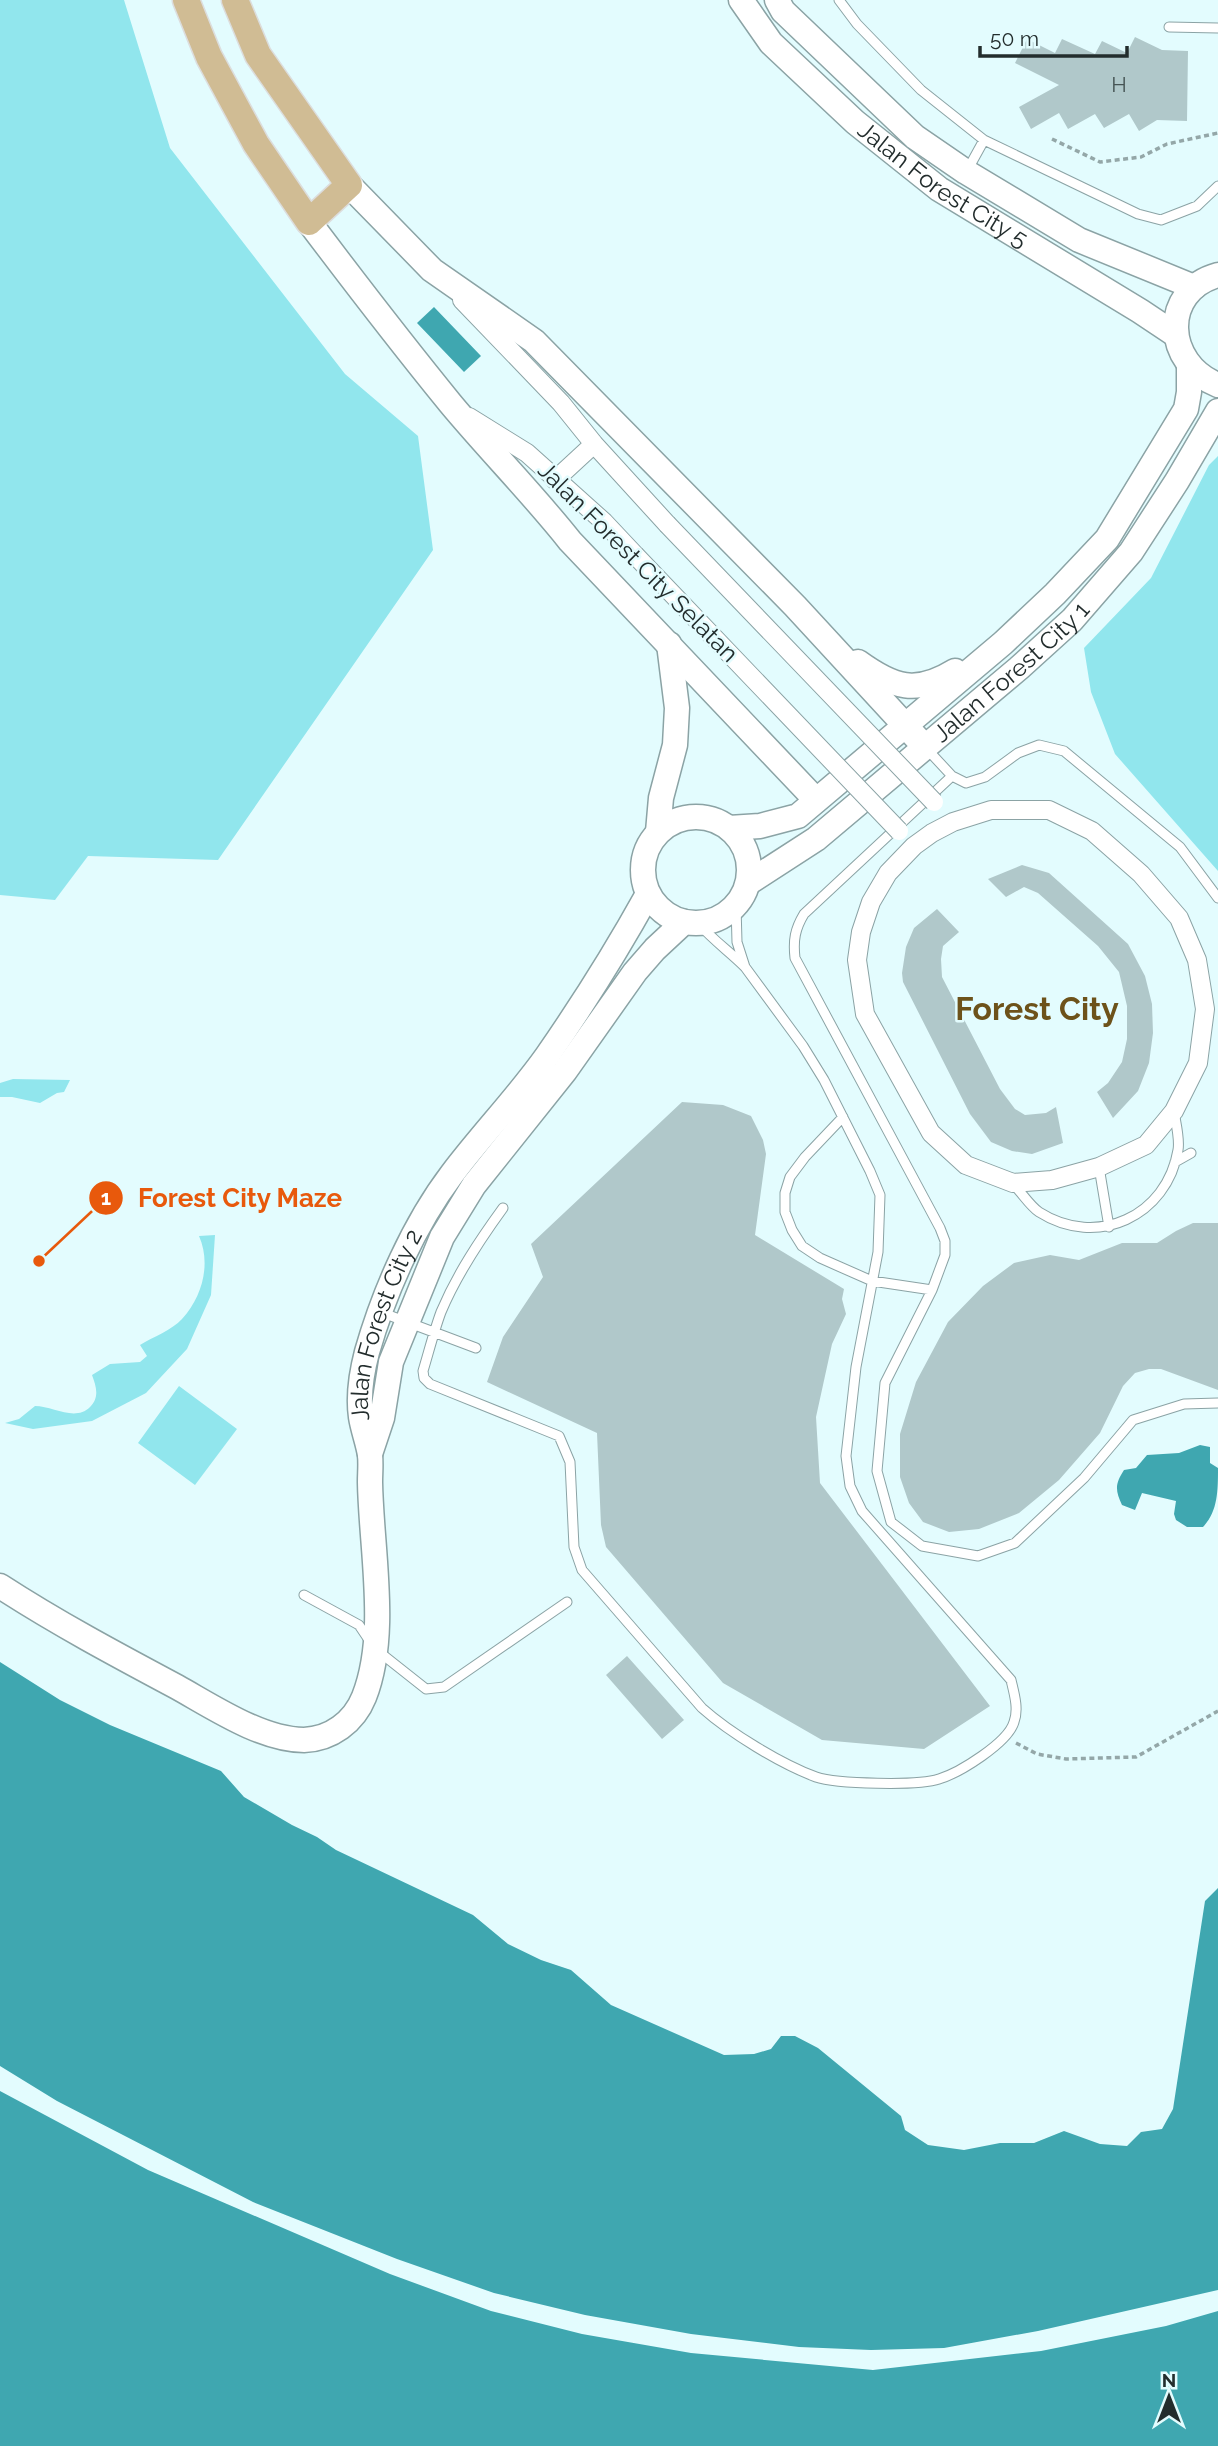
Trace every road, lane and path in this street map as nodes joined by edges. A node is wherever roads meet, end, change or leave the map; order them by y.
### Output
1 (186, 0) edge
2 (235, 0) edge
3 (741, 0) edge
4 (777, 0) edge
5 (839, 0) edge
6 (1169, 27) dead end
7 (1218, 28) edge
8 (1218, 133) edge
9 (1052, 139) dead end
10 (984, 140) junction
11 (966, 172) junction
12 (349, 185) junction
13 (1218, 186) edge
14 (309, 222) junction
15 (432, 270) junction
16 (1218, 275) edge
17 (1194, 287) junction
18 (1176, 335) junction
19 (1189, 366) junction
20 (1218, 385) edge
21 (452, 406) junction
22 (1218, 411) edge
23 (594, 444) junction
24 (555, 480) junction
25 (795, 606) junction
26 (1003, 643) junction
27 (668, 644) junction
28 (904, 726) junction
29 (925, 747) junction
30 (952, 776) junction
31 (816, 800) junction
32 (953, 821) junction
33 (729, 828) junction
34 (659, 832) junction
35 (914, 846) junction
36 (748, 883) junction
37 (648, 894) junction
38 (1218, 898) edge
39 (736, 906) junction
40 (691, 923) junction
41 (745, 967) junction
42 (1174, 1111) junction
43 (843, 1117) junction
44 (1191, 1153) dead end
45 (1175, 1162) junction
46 (1099, 1167) junction
47 (1013, 1183) junction
48 (503, 1208) dead end
49 (1110, 1227) junction
50 (872, 1281) junction
51 (932, 1290) junction
52 (382, 1312) junction
53 (406, 1321) junction
54 (436, 1332) junction
55 (476, 1348) dead end
56 (1218, 1404) edge
57 (370, 1454) junction
58 (0, 1586) edge
59 (304, 1595) dead end
60 (567, 1602) dead end
61 (376, 1650) junction
62 (1218, 1711) edge
63 (1005, 1738) junction

1 - 14 main road, Jalan Forest City Selatan
2 - 12 main road, Jalan Forest City Selatan
3 - 18 street, Jalan Forest City 5
4 - 11 street, Jalan Forest City 5
5 - 10 lane
6 - 7 lane
8 - 9 path
10 - 11 lane
10 - 13 lane
11 - 17 street, Jalan Forest City 5
12 - 14 main road
12 - 15 street, Jalan Forest City Selatan
14 - 21 street, Jalan Forest City Selatan
15 - 23 street, Jalan Forest City Selatan
15 - 25 street
16 - 17 street
17 - 18 street
18 - 19 street
19 - 20 street
19 - 26 street, Jalan Forest City 1
21 - 24 street, Jalan Forest City Selatan
21 - 27 street
22 - 29 street, Jalan Forest City 1
23 - 24 street
23 - 32 street, Jalan Forest City Selatan, bridge
24 - 35 street, Jalan Forest City Selatan, bridge
25 - 26 street
25 - 28 street
26 - 28 street, Jalan Forest City 1
27 - 31 street
27 - 34 street
28 - 29 street
28 - 31 street
29 - 30 lane
29 - 36 street, Jalan Forest City 1
30 - 38 lane
30 - 51 lane
31 - 33 street
32 - 35 street
32 - 42 street
33 - 34 street
33 - 36 street
34 - 37 street
35 - 47 street
36 - 39 street
37 - 40 street
37 - 52 street, Jalan Forest City 2
39 - 40 street, Jalan Forest City 2
39 - 41 lane
40 - 41 lane
40 - 53 street, Jalan Forest City 2
41 - 43 lane
42 - 45 lane
42 - 46 street
43 - 50 lane
43 - 50 lane
44 - 45 lane
45 - 49 lane
46 - 47 street
46 - 49 lane
47 - 49 lane
48 - 54 lane
50 - 51 lane
50 - 63 lane
51 - 56 lane
52 - 53 lane
52 - 57 street, Jalan Forest City 2
53 - 54 lane
53 - 57 street, Jalan Forest City 2
54 - 55 lane
54 - 63 lane
57 - 61 street
58 - 61 street
59 - 61 lane
60 - 61 lane
62 - 63 path

